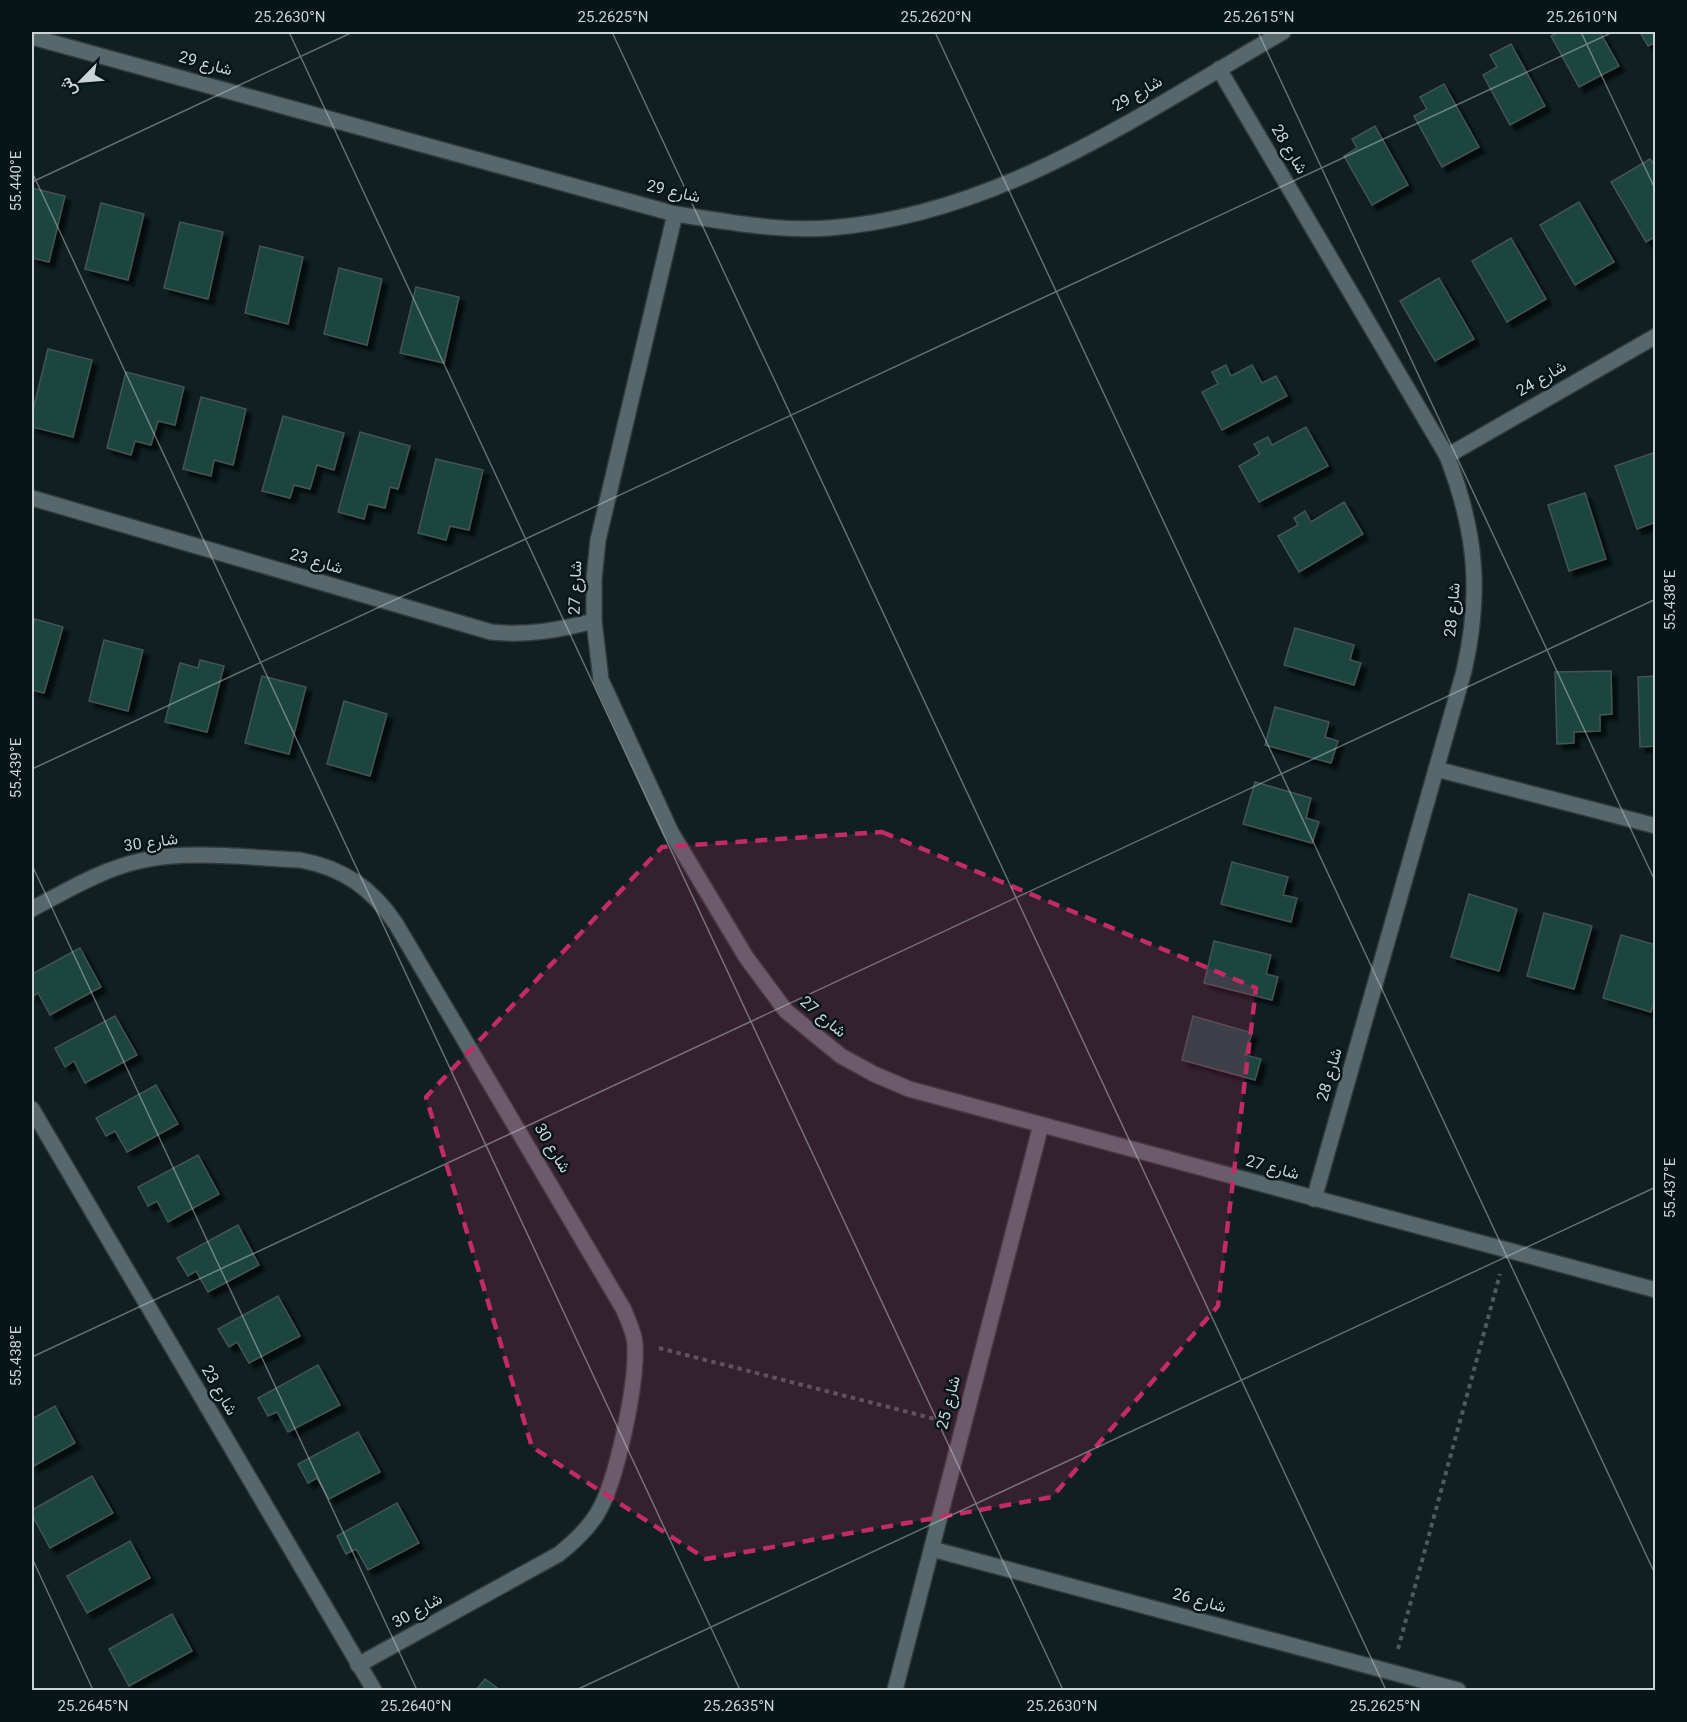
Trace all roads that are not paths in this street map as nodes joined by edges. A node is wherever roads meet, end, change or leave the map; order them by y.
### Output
1 (1283, 32) edge
2 (32, 37) edge
3 (1219, 69) junction
4 (675, 214) junction
5 (1656, 336) edge
6 (1447, 456) junction
7 (32, 498) edge
8 (594, 621) junction
9 (1436, 770) junction
10 (1656, 826) edge
11 (32, 909) edge
12 (32, 1109) edge
13 (1041, 1125) junction
14 (1314, 1199) junction
15 (1656, 1290) edge
16 (932, 1549) junction
17 (358, 1665) junction
18 (374, 1690) edge
19 (895, 1690) edge
20 (1458, 1690) edge

1 - 3 street, شارع 29
2 - 4 street, شارع 29
3 - 4 street, شارع 29
3 - 6 street, شارع 28
4 - 8 street, شارع 27
5 - 6 street, شارع 24
6 - 9 street, شارع 28
7 - 8 street, شارع 23
8 - 13 street, شارع 27
9 - 10 street
9 - 14 street, شارع 28
11 - 17 street, شارع 30
12 - 17 street, شارع 23
13 - 14 street, شارع 27
13 - 16 street, شارع 25
14 - 15 street, شارع 27
16 - 19 street, شارع 25
16 - 20 street, شارع 26
17 - 18 street, شارع 23

